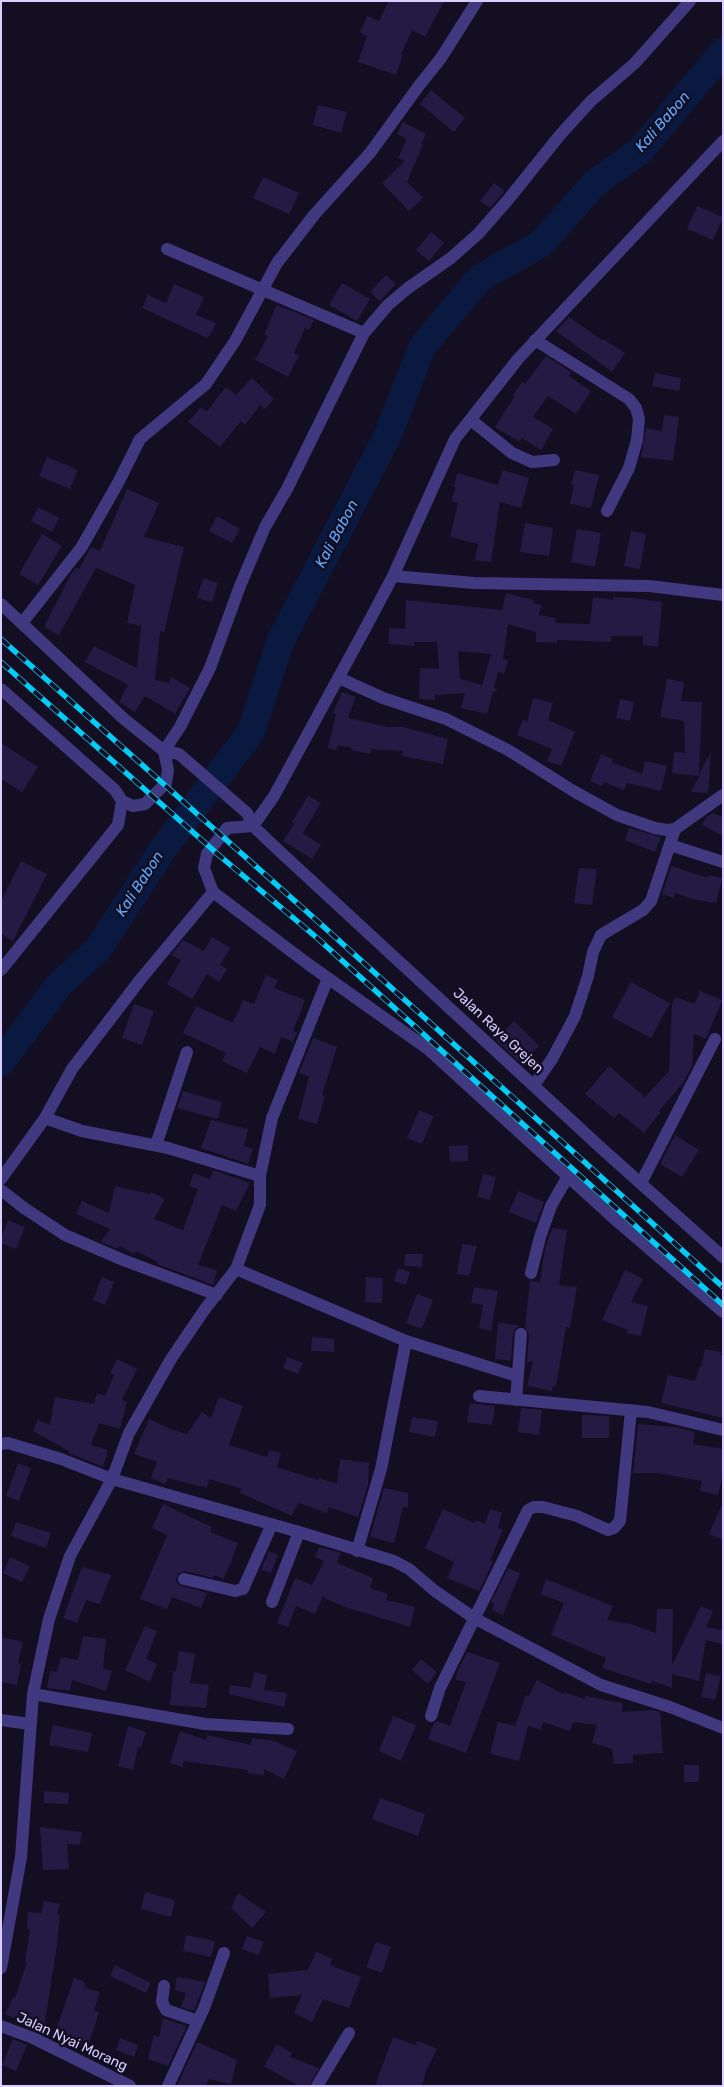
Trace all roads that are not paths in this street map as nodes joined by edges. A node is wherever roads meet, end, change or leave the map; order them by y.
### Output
1 (478, 1) edge
2 (689, 2) edge
3 (723, 141) edge
4 (167, 249) dead end
5 (262, 289) junction
6 (364, 333) junction
7 (535, 340) junction
8 (471, 420) junction
9 (554, 460) dead end
10 (607, 511) dead end
11 (393, 576) junction
12 (723, 594) edge
13 (1, 604) edge
14 (22, 623) junction
15 (339, 678) junction
16 (1, 689) edge
17 (164, 751) junction
18 (723, 795) edge
19 (122, 801) junction
20 (253, 826) junction
21 (675, 828) junction
22 (670, 844) junction
23 (723, 862) edge
24 (213, 892) junction
25 (1, 970) edge
26 (328, 978) junction
27 (715, 1039) dead end
28 (187, 1052) dead end
29 (534, 1085) junction
30 (45, 1118) junction
31 (156, 1145) junction
32 (260, 1176) junction
33 (568, 1176) junction
34 (1, 1179) edge
35 (641, 1183) junction
36 (1, 1190) edge
37 (723, 1258) edge
38 (236, 1269) junction
39 (531, 1273) dead end
40 (217, 1295) junction
41 (723, 1312) edge
42 (522, 1334) dead end
43 (406, 1341) junction
44 (517, 1376) junction
45 (479, 1396) dead end
46 (516, 1400) junction
47 (631, 1411) junction
48 (723, 1430) edge
49 (1, 1444) edge
50 (112, 1479) junction
51 (272, 1524) junction
52 (299, 1532) junction
53 (358, 1551) junction
54 (184, 1579) dead end
55 (272, 1602) dead end
56 (474, 1618) junction
57 (33, 1694) junction
58 (431, 1716) dead end
59 (1, 1720) edge
60 (30, 1724) junction
61 (288, 1728) dead end
62 (723, 1728) edge
63 (224, 1953) dead end
64 (1, 1968) edge
65 (164, 1986) dead end
66 (198, 2022) junction
67 (1, 2026) edge
68 (350, 2033) dead end
69 (130, 2086) edge
70 (168, 2086) edge
71 (316, 2086) edge

1 - 5 street
2 - 6 street
3 - 7 street
4 - 5 street
5 - 6 street
5 - 14 street
6 - 17 street
7 - 8 street
7 - 10 street
8 - 9 street
8 - 11 street
11 - 12 street
11 - 15 street
13 - 14 street
14 - 17 street
15 - 20 street
15 - 21 street
16 - 19 street
17 - 19 street
17 - 20 street
18 - 21 street
19 - 25 street
20 - 24 street
20 - 29 street, Jalan Raya Grejen
21 - 22 street
22 - 23 street
22 - 29 street
24 - 26 street
24 - 30 street
26 - 32 street
26 - 33 street
27 - 35 street
28 - 31 street
29 - 35 street, Jalan Raya Grejen
30 - 31 street
30 - 34 street
31 - 32 street
32 - 38 street
33 - 39 street
33 - 41 street
35 - 37 street, Jalan Raya Grejen
36 - 40 street
38 - 40 street
38 - 43 street
40 - 50 street
42 - 44 street
43 - 44 street
43 - 53 street
44 - 46 street
45 - 46 street
46 - 47 street
47 - 48 street
47 - 56 street
49 - 50 street
50 - 51 street
50 - 57 street
51 - 52 street
51 - 54 street
52 - 53 street
52 - 55 street
53 - 56 street
56 - 58 street
56 - 62 street
57 - 60 street
57 - 61 street
59 - 60 street
60 - 64 street
63 - 66 street
65 - 66 street
66 - 70 street
67 - 69 street, Jalan Nyai Morang
68 - 71 street

